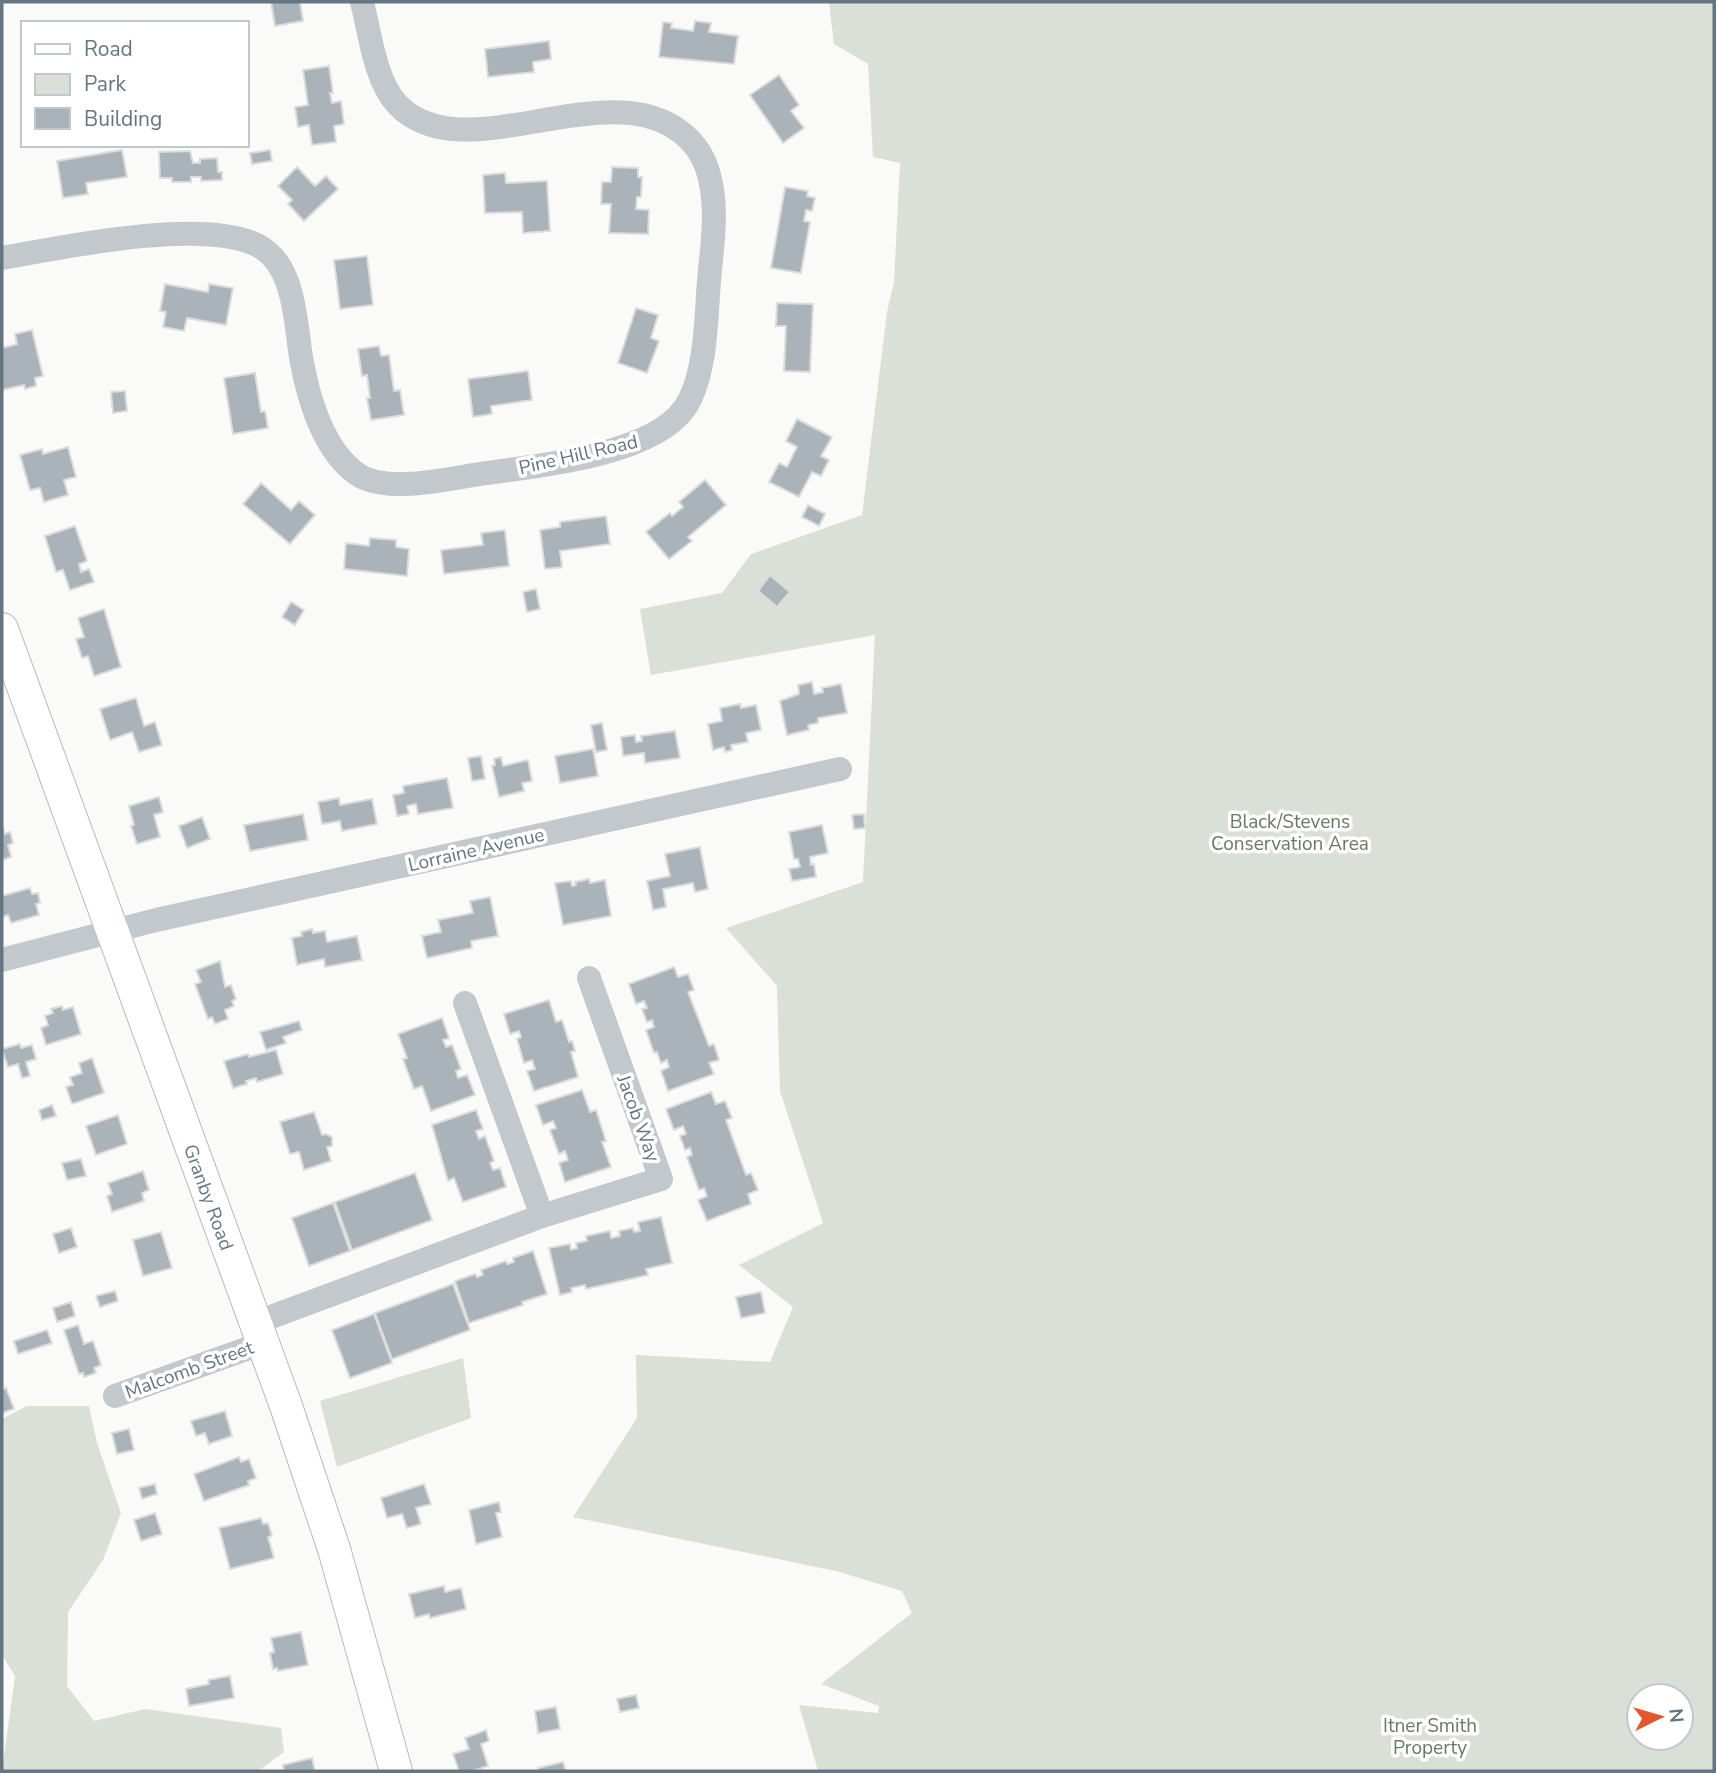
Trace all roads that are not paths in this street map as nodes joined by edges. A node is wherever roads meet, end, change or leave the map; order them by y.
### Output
1 (362, 2) edge
2 (2, 258) edge
3 (3, 635) edge
4 (841, 768) dead end
5 (112, 932) junction
6 (2, 960) edge
7 (589, 978) dead end
8 (465, 1003) dead end
9 (542, 1216) junction
10 (259, 1333) junction
11 (115, 1396) dead end
12 (396, 1771) edge

1 - 2 street, Pine Hill Road
3 - 5 main road, Granby Road
4 - 5 street, Lorraine Avenue
5 - 6 street, Lorraine Avenue
5 - 10 main road, Granby Road
7 - 9 street, Jacob Way
8 - 9 street
9 - 10 street, Jacob Way
10 - 11 street, Malcomb Street
10 - 12 main road, Granby Road

